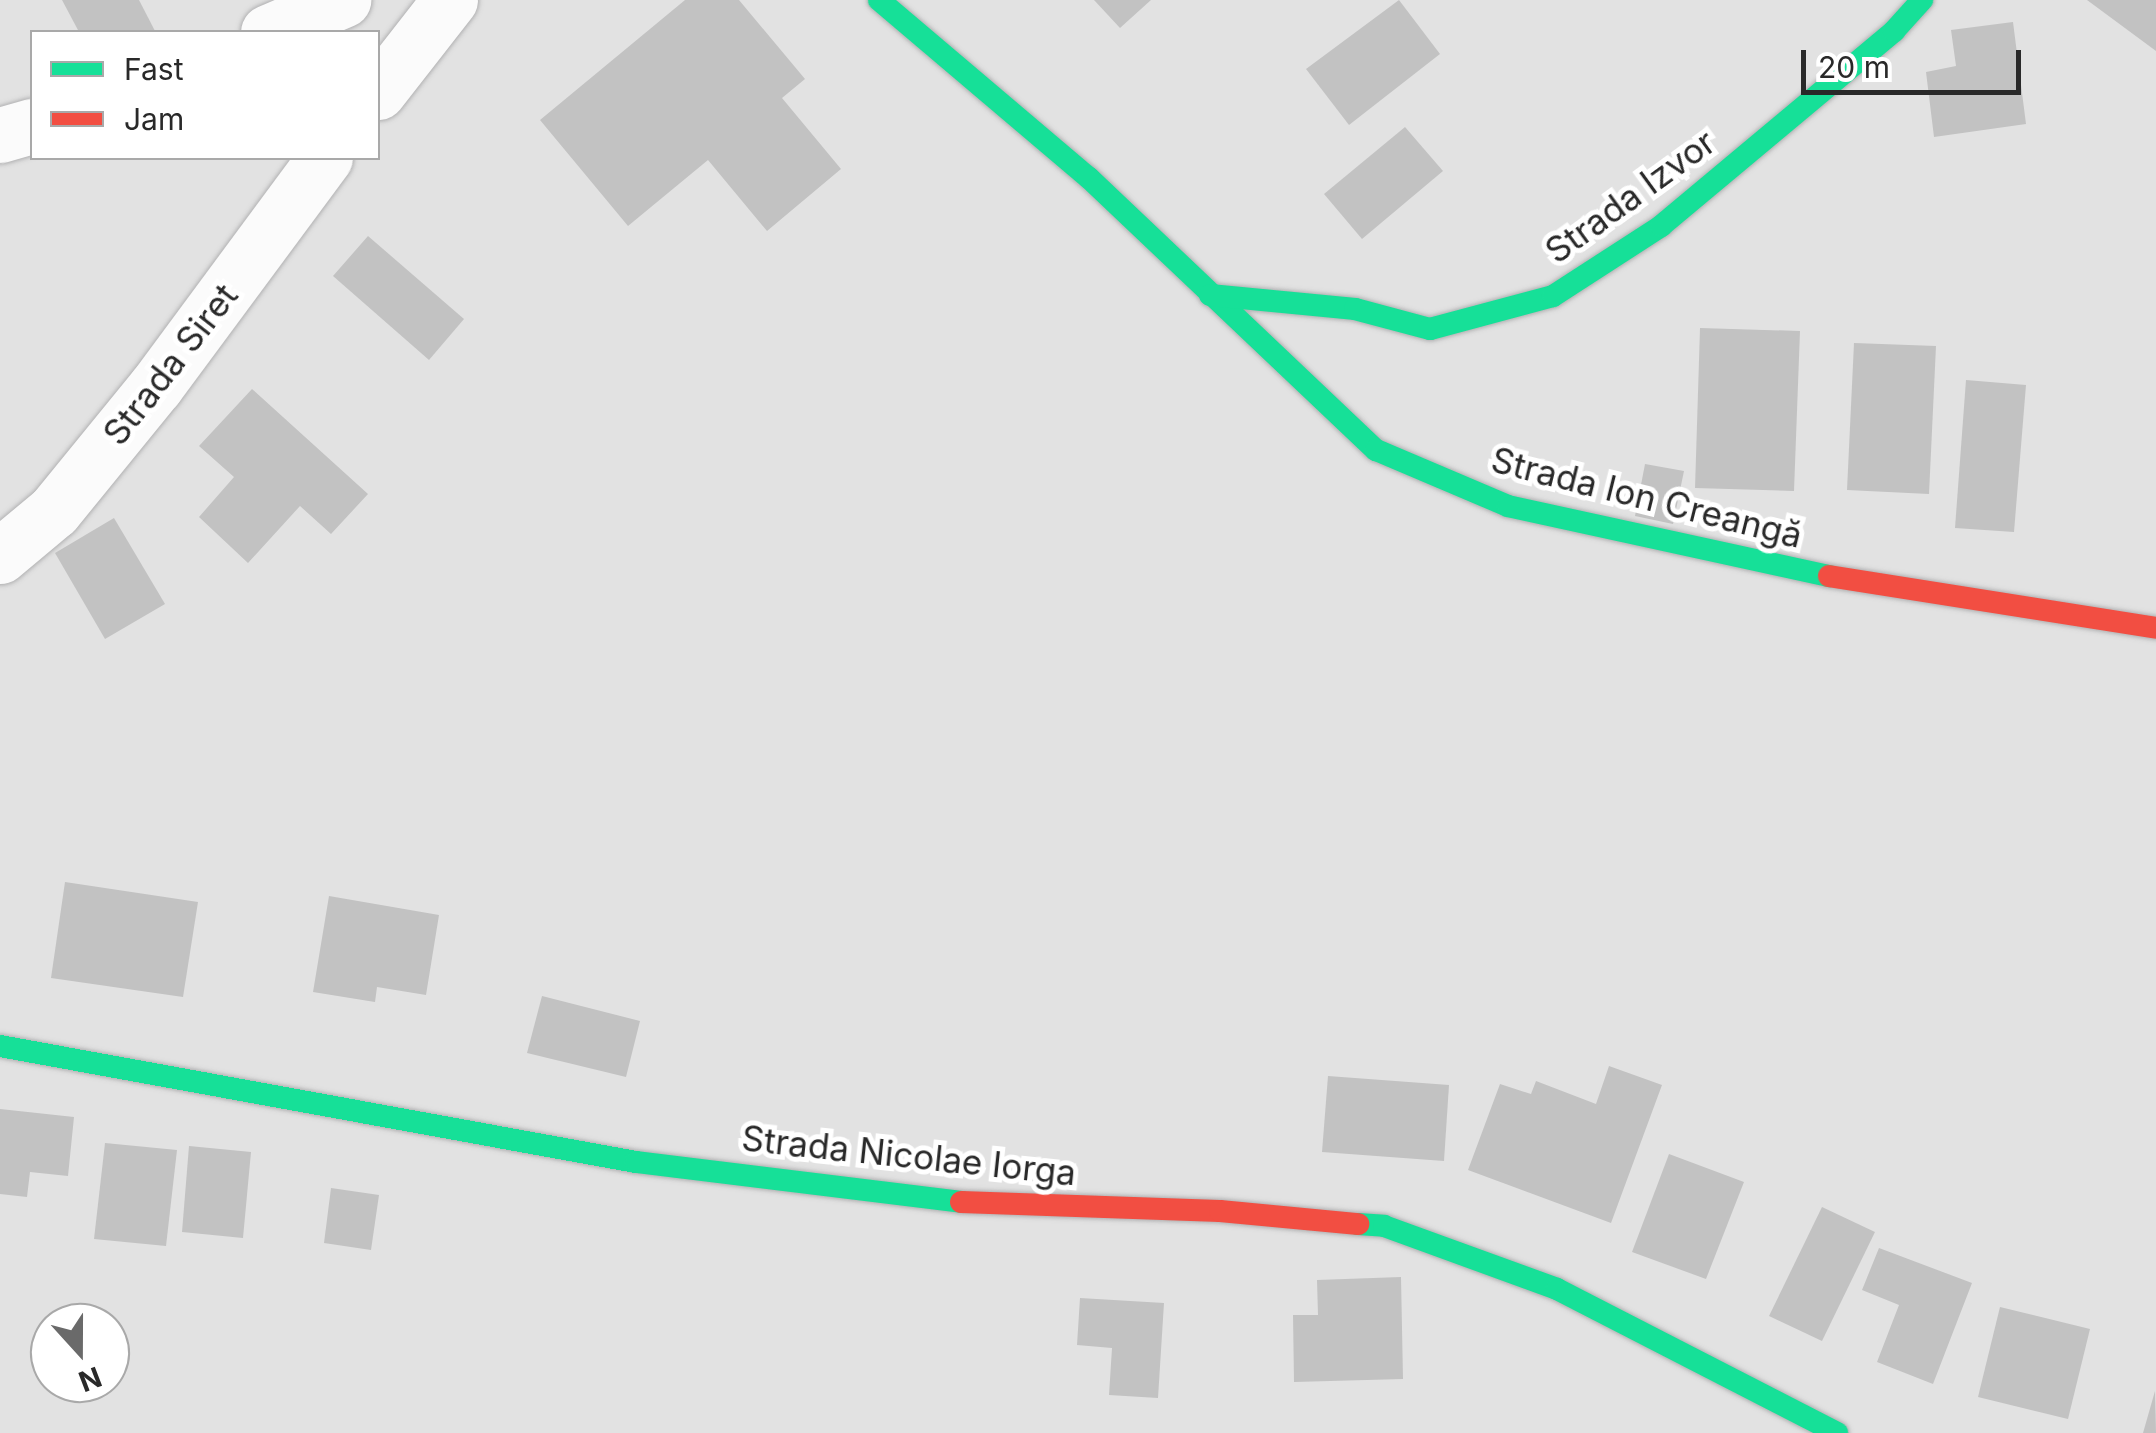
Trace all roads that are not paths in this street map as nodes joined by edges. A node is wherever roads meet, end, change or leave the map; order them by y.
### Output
1 (343, 0) edge
2 (450, 0) edge
3 (879, 0) edge
4 (1922, 0) edge
5 (273, 30) edge
6 (380, 89) edge
7 (30, 127) edge
8 (0, 135) edge
9 (325, 160) edge
10 (1210, 295) junction
11 (0, 556) edge
12 (2156, 628) edge
13 (0, 1046) edge
14 (1836, 1433) edge

1 - 5 street
2 - 6 street
3 - 10 street, Strada Ion Creangă
4 - 10 street, Strada Izvor
7 - 8 street
9 - 11 street, Strada Siret
10 - 12 street, Strada Ion Creangă
13 - 14 street, Strada Nicolae Iorga

